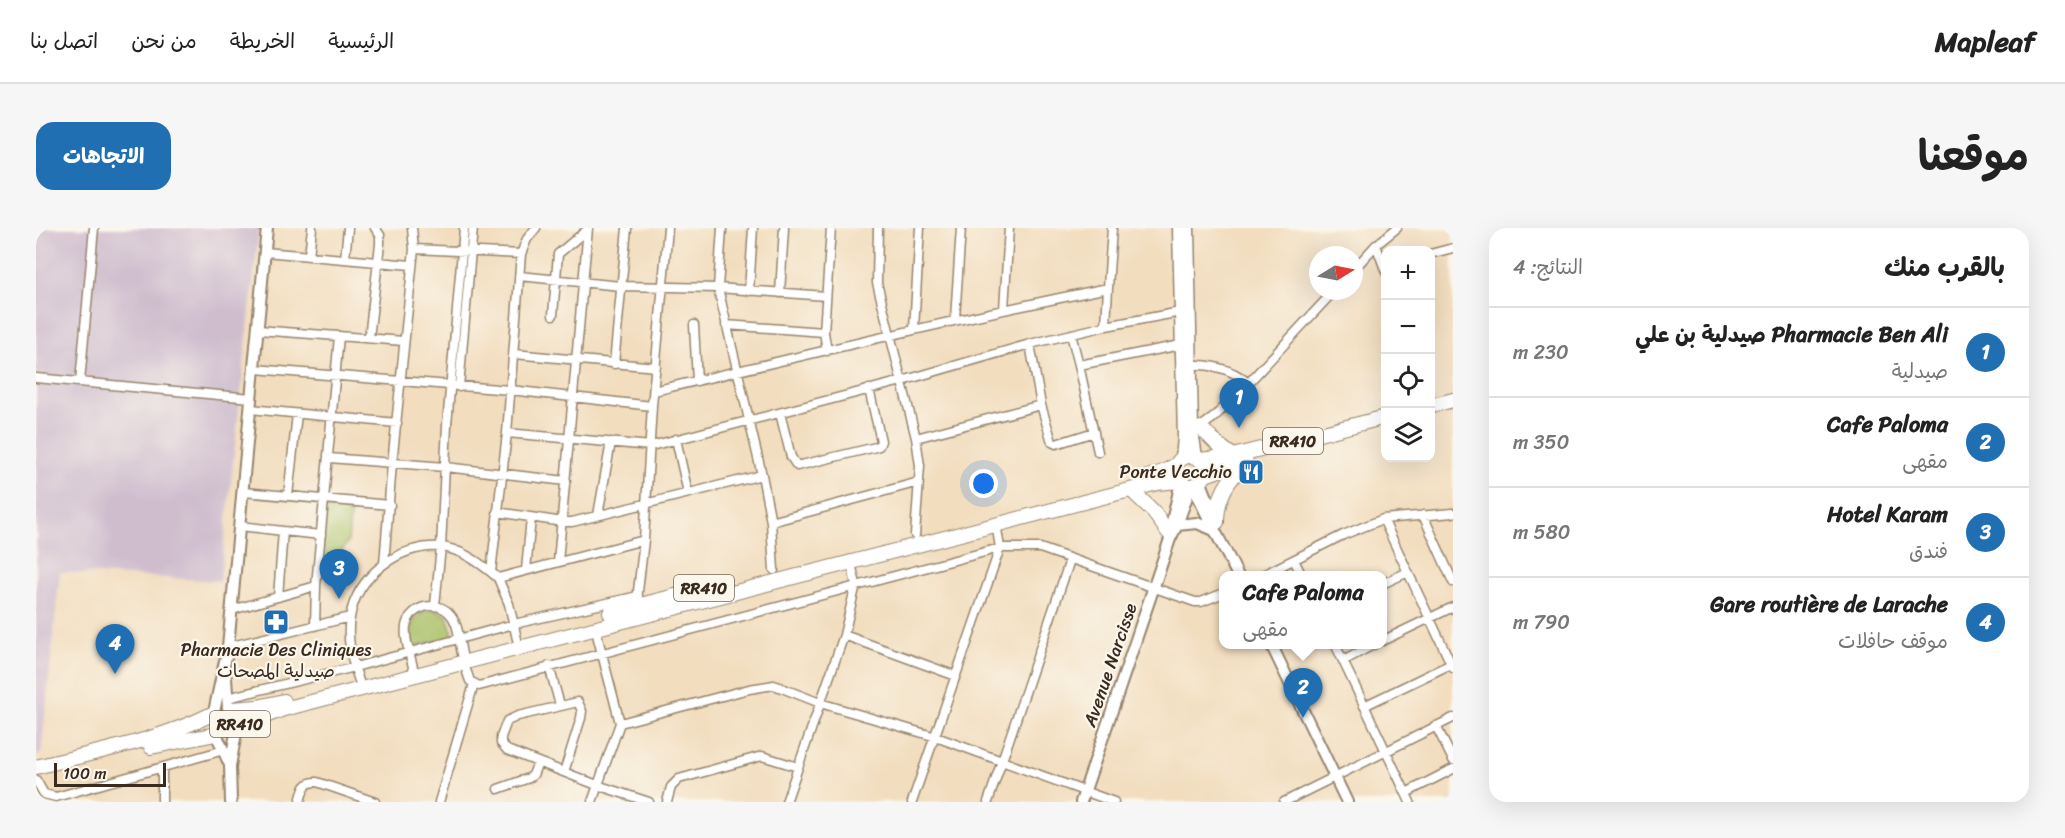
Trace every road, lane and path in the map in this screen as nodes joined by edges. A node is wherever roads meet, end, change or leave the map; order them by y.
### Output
1 (94, 228) edge
2 (267, 228) edge
3 (312, 228) edge
4 (348, 228) edge
5 (375, 228) edge
6 (464, 228) edge
7 (473, 228) edge
8 (536, 228) edge
9 (627, 228) edge
10 (668, 228) edge
11 (722, 228) edge
12 (753, 228) edge
13 (784, 228) edge
14 (831, 228) edge
15 (878, 228) edge
16 (920, 228) edge
17 (961, 228) edge
18 (1010, 228) edge
19 (1112, 228) edge
20 (1179, 228) edge
21 (1188, 228) edge
22 (1397, 228) edge
23 (414, 229) edge
24 (588, 229) edge
25 (1376, 244) junction
26 (1453, 248) edge
27 (414, 249) junction
28 (467, 251) junction
29 (265, 252) junction
30 (1435, 253) edge
31 (521, 254) junction
32 (309, 256) junction
33 (1381, 258) edge
34 (345, 259) junction
35 (1363, 259) edge
36 (377, 262) junction
37 (411, 265) junction
38 (519, 276) junction
39 (556, 280) junction
40 (583, 282) junction
41 (621, 286) junction
42 (663, 287) junction
43 (718, 288) junction
44 (1108, 288) junction
45 (749, 291) junction
46 (780, 293) junction
47 (826, 296) junction
48 (1325, 300) edge
49 (1004, 309) junction
50 (1185, 312) junction
51 (554, 315) dead end
52 (955, 319) junction
53 (694, 325) dead end
54 (726, 325) junction
55 (1106, 326) junction
56 (914, 329) junction
57 (258, 330) junction
58 (824, 332) junction
59 (1071, 334) junction
60 (891, 335) junction
61 (339, 336) junction
62 (369, 338) junction
63 (404, 341) junction
64 (1030, 344) junction
65 (1181, 345) junction
66 (827, 351) junction
67 (514, 354) junction
68 (578, 361) junction
69 (614, 364) junction
70 (1079, 365) junction
71 (1186, 365) junction
72 (656, 367) junction
73 (255, 369) junction
74 (738, 371) junction
75 (336, 376) junction
76 (36, 378) edge
77 (400, 381) junction
78 (697, 381) junction
79 (902, 381) junction
80 (80, 382) junction
81 (1247, 382) junction
82 (455, 387) junction
83 (869, 389) junction
84 (510, 390) junction
85 (654, 391) junction
86 (574, 396) junction
87 (1453, 400) edge
88 (251, 404) junction
89 (1041, 405) junction
90 (1435, 405) edge
91 (652, 406) junction
92 (1453, 408) edge
93 (780, 413) junction
94 (1435, 413) edge
95 (297, 414) junction
96 (333, 417) junction
97 (1381, 418) edge
98 (749, 421) junction
99 (397, 423) junction
100 (1381, 426) edge
101 (1197, 429) junction
102 (1094, 432) junction
103 (507, 433) junction
104 (916, 438) junction
105 (570, 439) junction
106 (676, 439) junction
107 (611, 442) junction
108 (651, 446) junction
109 (1098, 452) dead end
110 (1233, 456) junction
111 (329, 458) junction
112 (1189, 460) junction
113 (1248, 460) junction
114 (392, 464) junction
115 (445, 467) junction
116 (502, 475) junction
117 (762, 475) junction
118 (566, 481) junction
119 (919, 482) junction
120 (1191, 482) junction
121 (1131, 490) junction
122 (243, 492) junction
123 (688, 493) junction
124 (288, 496) junction
125 (325, 499) junction
126 (645, 503) junction
127 (390, 505) junction
128 (497, 512) junction
129 (1453, 513) edge
130 (598, 515) junction
131 (1423, 515) junction
132 (531, 518) junction
133 (1383, 519) junction
134 (563, 522) junction
135 (771, 522) junction
136 (996, 523) junction
137 (240, 526) junction
138 (1216, 527) junction
139 (283, 531) junction
140 (1172, 532) junction
141 (321, 535) junction
142 (915, 535) junction
143 (644, 540) junction
144 (441, 548) junction
145 (1000, 548) junction
146 (850, 560) junction
147 (1070, 560) junction
148 (1294, 560) junction
149 (558, 562) junction
150 (384, 564) junction
151 (526, 570) junction
152 (774, 570) junction
153 (1236, 571) edge
154 (1271, 571) edge
155 (1300, 571) edge
156 (1408, 572) junction
157 (494, 575) junction
158 (1387, 582) edge
159 (1453, 582) edge
160 (856, 584) junction
161 (316, 586) junction
162 (1154, 589) junction
163 (1219, 595) edge
164 (278, 597) junction
165 (637, 601) junction
166 (435, 605) junction
167 (1453, 607) edge
168 (232, 610) junction
169 (350, 617) junction
170 (1429, 618) junction
171 (514, 624) junction
172 (315, 626) junction
173 (595, 627) junction
174 (844, 635) junction
175 (459, 639) junction
176 (517, 639) junction
177 (1387, 639) edge
178 (228, 647) junction
179 (1273, 649) edge
180 (1337, 649) edge
181 (1367, 649) edge
182 (409, 652) junction
183 (603, 652) junction
184 (463, 657) junction
185 (1343, 661) junction
186 (224, 664) junction
187 (549, 666) junction
188 (1452, 666) edge
189 (354, 667) junction
190 (413, 667) junction
191 (956, 676) junction
192 (359, 681) junction
193 (474, 684) junction
194 (820, 703) junction
195 (229, 705) junction
196 (560, 705) junction
197 (1364, 706) junction
198 (213, 713) junction
199 (1453, 718) edge
200 (620, 723) junction
201 (1436, 726) junction
202 (237, 732) junction
203 (216, 735) junction
204 (936, 737) junction
205 (224, 750) junction
206 (1386, 751) junction
207 (106, 754) junction
208 (1453, 760) edge
209 (1002, 761) junction
210 (538, 762) junction
211 (230, 766) junction
212 (36, 767) edge
213 (798, 767) junction
214 (162, 768) junction
215 (1453, 769) edge
216 (564, 772) junction
217 (1335, 777) junction
218 (36, 778) edge
219 (597, 785) junction
220 (498, 789) dead end
221 (1406, 792) junction
222 (1082, 797) edge
223 (52, 800) edge
224 (162, 802) edge
225 (231, 802) edge
226 (300, 802) edge
227 (375, 802) edge
228 (439, 802) edge
229 (592, 802) edge
230 (648, 802) edge
231 (667, 802) edge
232 (786, 802) edge
233 (912, 802) edge
234 (988, 802) edge
235 (1114, 802) edge
236 (1284, 802) edge
237 (1347, 802) edge
238 (1410, 802) edge

1 - 80 street
2 - 29 street
3 - 32 street
4 - 34 street
5 - 36 street
6 - 28 street
7 - 28 street
8 - 31 street
9 - 41 street
10 - 42 street
11 - 43 street
12 - 45 street
13 - 46 street
14 - 47 street
15 - 60 street
16 - 56 street
17 - 52 street
18 - 49 street
19 - 44 street
20 - 50 main road
21 - 50 main road
22 - 25 street
23 - 27 street
24 - 39 street
24 - 40 street
25 - 33 street
25 - 35 street
26 - 30 street
27 - 28 street
27 - 37 street
28 - 31 street
28 - 82 street
29 - 32 street
29 - 57 street
31 - 38 street
32 - 34 street
34 - 36 street
36 - 37 street
36 - 62 street
37 - 63 street
38 - 39 street
38 - 67 street
39 - 40 street
39 - 51 street
40 - 41 street
40 - 68 street
41 - 42 street
41 - 69 street
42 - 43 street
42 - 72 street
43 - 45 street
43 - 54 street
44 - 49 street
44 - 55 street
45 - 46 street
46 - 47 street
47 - 58 street
48 - 81 street
49 - 52 street
50 - 55 street
50 - 65 main road
50 - 71 main road
52 - 56 street
53 - 78 street
54 - 58 street
54 - 74 street
55 - 59 street
56 - 60 street
57 - 61 street
57 - 73 street
58 - 66 street
59 - 64 street
59 - 70 street
60 - 66 street
60 - 79 street
61 - 62 street
61 - 75 street
62 - 63 street
63 - 77 street
64 - 79 street
64 - 89 street
65 - 70 street
65 - 71 main road
66 - 74 street
67 - 68 street
67 - 84 street
68 - 69 street
68 - 86 street
69 - 72 street
70 - 102 street
71 - 81 street
71 - 101 main road
71 - 112 main road
72 - 85 street
73 - 75 street
73 - 88 street
74 - 78 street
74 - 98 street
75 - 77 street
75 - 96 street
76 - 80 street
77 - 82 street
77 - 99 street
78 - 85 street
79 - 83 street
79 - 104 street
80 - 88 street
81 - 101 street
82 - 84 street
82 - 115 street
83 - 93 street
83 - 93 street
84 - 86 street
84 - 103 street
85 - 91 street
86 - 91 street
86 - 105 street
87 - 90 highway
88 - 95 street
88 - 122 street
89 - 102 street
89 - 104 street
91 - 108 street
92 - 94 highway
93 - 98 street
95 - 96 street
95 - 124 street
96 - 99 street
96 - 111 street
97 - 110 highway, RR410
98 - 106 street
98 - 117 street
99 - 114 street
100 - 113 highway, RR410
101 - 110 highway
101 - 112 main road
102 - 109 street
103 - 105 street
103 - 116 street
104 - 119 street
105 - 107 street
105 - 118 street
106 - 108 street
106 - 123 street
107 - 108 street
107 - 130 street
108 - 126 street
110 - 112 highway, RR410
111 - 114 street
111 - 125 street
112 - 120 highway
112 - 120 highway
112 - 142 highway, RR410
113 - 120 highway, RR410
113 - 138 highway
114 - 115 street
114 - 127 street
115 - 116 street
115 - 144 street
116 - 118 street
116 - 128 street
117 - 123 street
117 - 135 street
118 - 134 street
119 - 135 street
119 - 142 street
120 - 121 highway, RR410
120 - 138 street
120 - 140 street, Avenue Narcisse
121 - 136 highway, RR410
121 - 140 highway
122 - 124 street
122 - 137 street
123 - 126 street
124 - 125 street
125 - 127 street
125 - 141 street
126 - 130 street
126 - 143 street
127 - 150 street
128 - 132 street
128 - 157 street
129 - 131 street
130 - 134 street
131 - 133 street
131 - 159 street
132 - 134 street
132 - 151 street
133 - 148 street
133 - 156 street
134 - 149 street
135 - 152 street
136 - 145 street
136 - 146 highway, RR410
137 - 139 street
137 - 168 street
138 - 140 street
138 - 153 street
139 - 141 street
139 - 164 street
140 - 162 street, Avenue Narcisse
141 - 161 street
142 - 152 highway, RR410
143 - 149 street
143 - 165 street
144 - 150 street
144 - 157 street
144 - 166 street
145 - 147 street
145 - 160 street
145 - 191 street
146 - 160 street
146 - 173 highway, RR410
147 - 162 street
147 - 209 street
148 - 154 street
148 - 155 street
149 - 151 street
150 - 169 street
151 - 157 street
152 - 165 highway, RR410
156 - 158 street
156 - 170 street
157 - 171 street
160 - 174 street
160 - 183 street
161 - 164 street
161 - 172 street
162 - 163 street
162 - 222 street, Avenue Narcisse
164 - 168 street
165 - 171 street
165 - 176 highway, RR410
166 - 175 street
166 - 182 street
167 - 170 street
168 - 178 street
169 - 172 street
169 - 189 street
170 - 177 street
170 - 188 street
171 - 175 street
171 - 176 street
172 - 178 street
173 - 183 street
173 - 184 highway, RR410
174 - 191 street
174 - 194 street
175 - 182 street
175 - 184 street
176 - 184 highway, RR410
178 - 186 street
179 - 217 street
180 - 185 street
181 - 185 street
182 - 189 street
182 - 190 street
183 - 187 street
183 - 200 street
184 - 190 highway, RR410
184 - 193 street
184 - 202 highway, RR410
185 - 197 street
186 - 195 street
186 - 198 street
187 - 193 street
187 - 196 street
188 - 197 street
189 - 192 street
189 - 195 street
190 - 192 highway, RR410
191 - 204 street
192 - 195 highway, RR410
193 - 228 street
194 - 200 street
194 - 204 street
194 - 213 street
195 - 198 highway, RR410
195 - 202 highway, RR410
196 - 210 street
196 - 216 street
197 - 206 street
198 - 203 highway, RR410
198 - 207 highway, RR410
199 - 201 street
200 - 219 street
201 - 206 street
201 - 208 street
202 - 203 highway, RR410
202 - 211 street
203 - 205 street
203 - 207 highway, RR410
204 - 209 street
204 - 233 street
205 - 211 street
205 - 214 street
206 - 217 street
206 - 221 street
207 - 212 highway, RR410
207 - 218 highway, RR410
209 - 222 street
209 - 234 street
210 - 216 street
210 - 220 street
211 - 225 street
213 - 231 street
213 - 232 street
214 - 223 street
214 - 224 street
215 - 221 street
216 - 219 street
217 - 236 street
217 - 237 street
218 - 223 street
219 - 229 street
219 - 230 street
221 - 238 street
222 - 235 street
226 - 227 street

